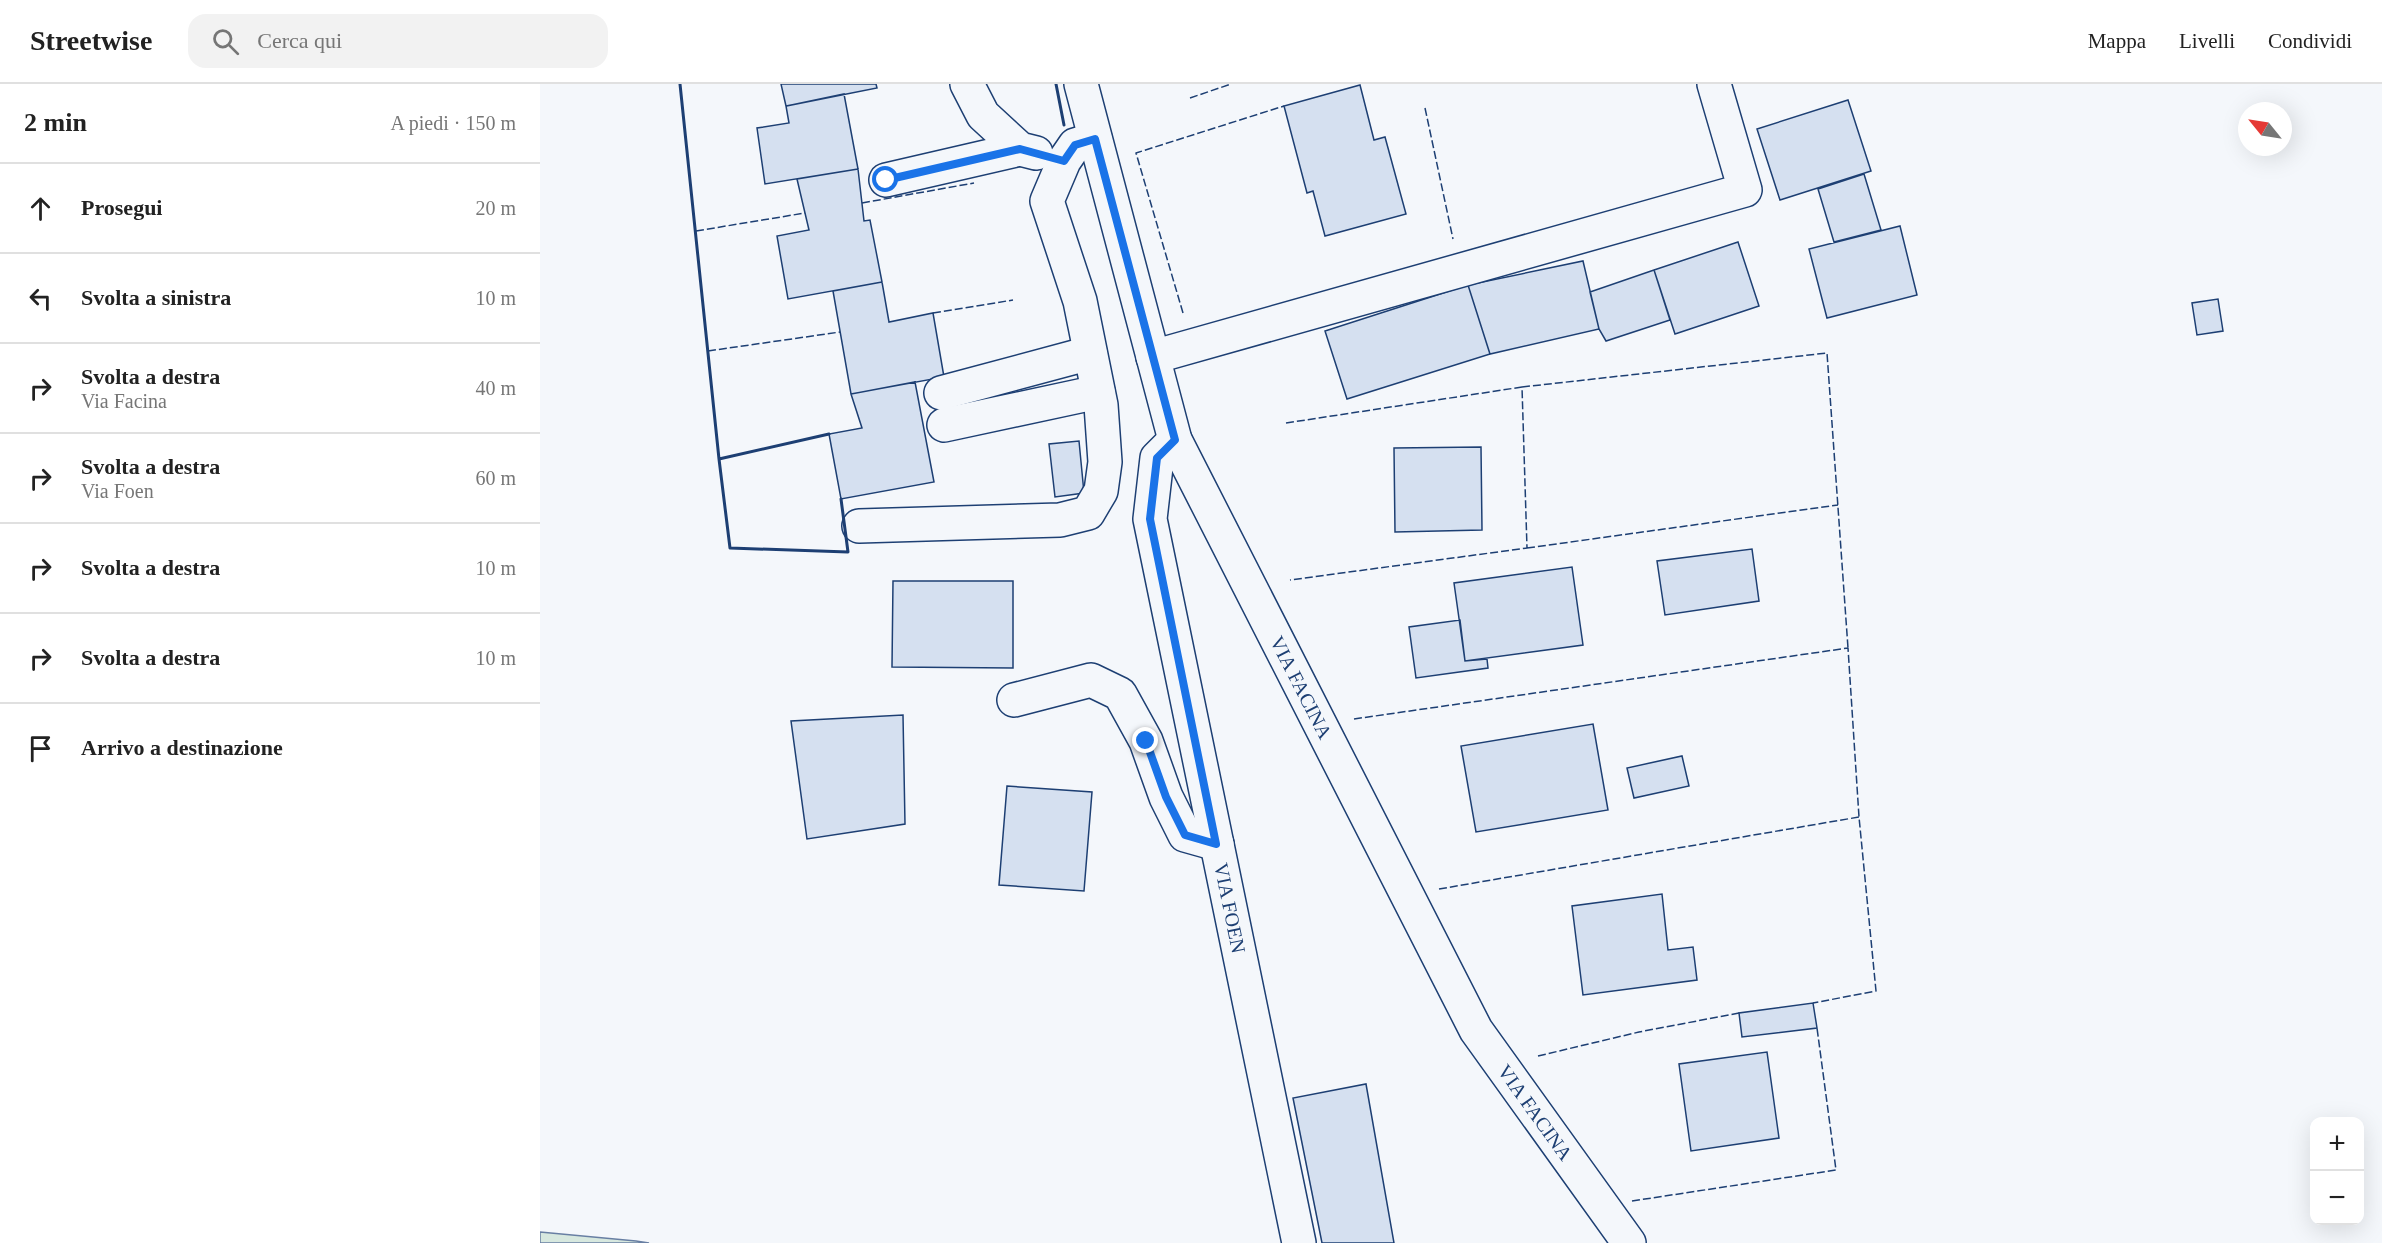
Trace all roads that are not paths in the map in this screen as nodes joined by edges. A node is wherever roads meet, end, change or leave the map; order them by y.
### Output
1 (967, 84) edge
2 (1081, 84) edge
3 (1714, 84) edge
4 (1095, 139) junction
5 (1020, 149) junction
6 (1064, 161) junction
7 (886, 180) dead end
8 (1090, 353) junction
9 (1153, 357) junction
10 (1098, 392) junction
11 (1175, 440) junction
12 (859, 526) dead end
13 (1014, 700) dead end
14 (1216, 844) junction
15 (1299, 1243) edge
16 (1629, 1243) edge

1 - 5 main road
2 - 4 main road, VIA FACINA
3 - 9 main road
4 - 6 main road
4 - 9 main road, VIA FACINA
5 - 6 main road
5 - 7 main road
6 - 8 main road
8 - 10 main road
8 - 10 main road
9 - 11 main road, VIA FACINA
10 - 12 main road
11 - 14 main road, VIA FOEN
11 - 16 main road, VIA FACINA
13 - 14 main road
14 - 15 main road, VIA FOEN

